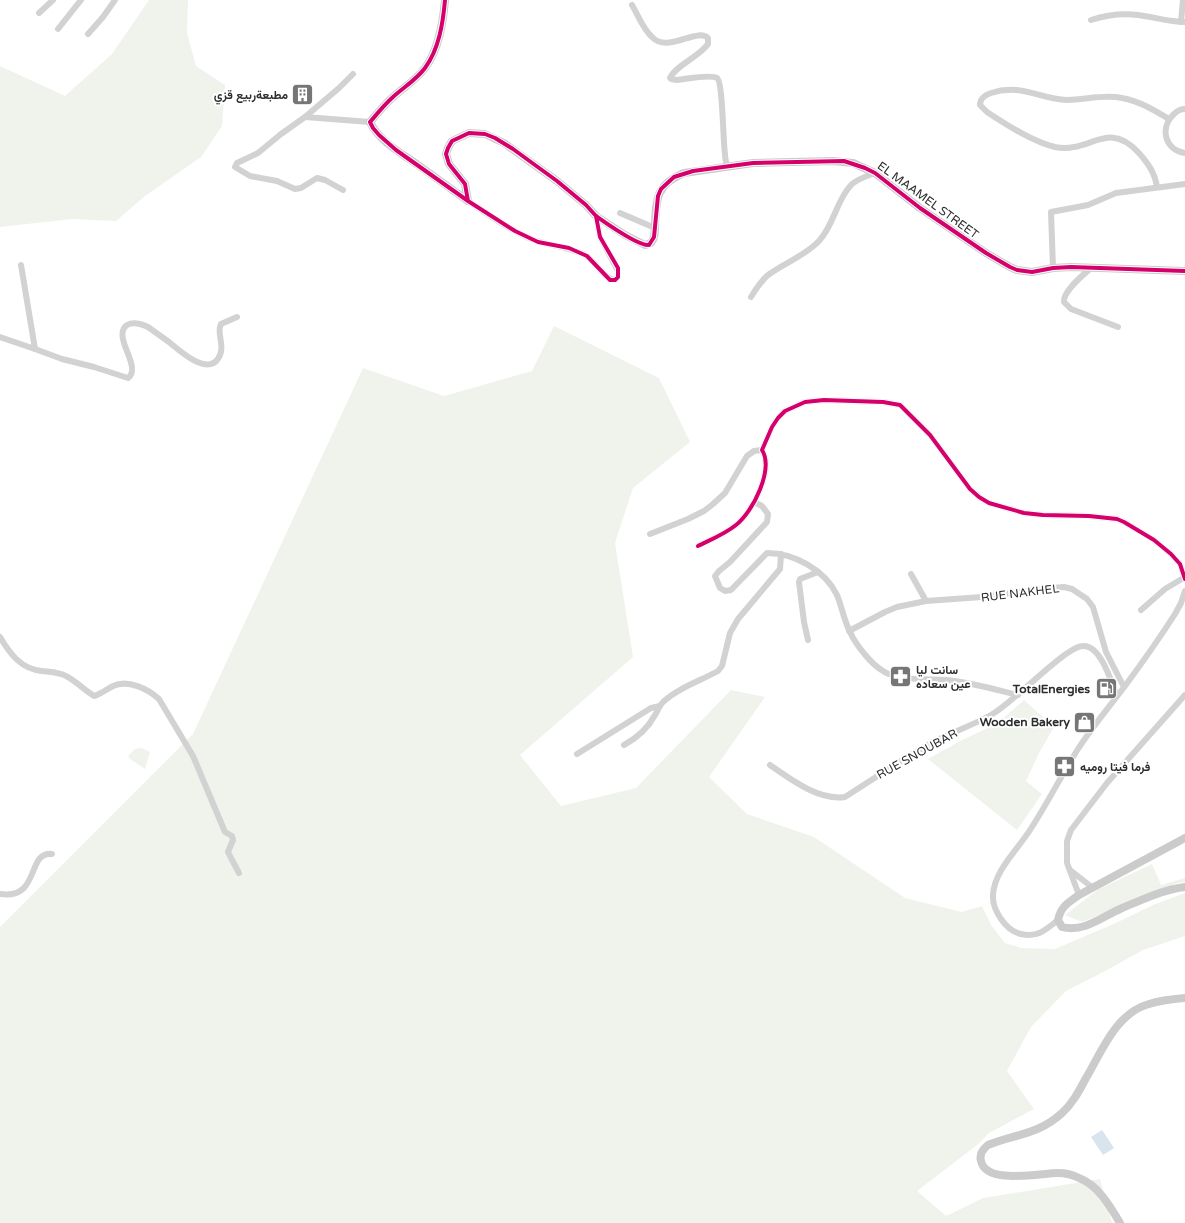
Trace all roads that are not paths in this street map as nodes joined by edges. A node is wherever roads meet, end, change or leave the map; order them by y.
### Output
1 (53, 0) edge
2 (81, 0) edge
3 (115, 0) edge
4 (445, 0) edge
5 (1182, 0) edge
6 (632, 5) dead end
7 (40, 13) dead end
8 (1091, 20) dead end
9 (1183, 22) edge
10 (58, 29) dead end
11 (88, 34) dead end
12 (353, 74) dead end
13 (1184, 108) edge
14 (305, 117) junction
15 (1169, 119) junction
16 (370, 122) junction
17 (1185, 153) edge
18 (727, 166) junction
19 (875, 173) junction
20 (1185, 184) edge
21 (1157, 187) junction
22 (343, 190) dead end
23 (468, 201) junction
24 (620, 213) dead end
25 (596, 216) junction
26 (655, 228) junction
27 (21, 266) dead end
28 (1053, 268) junction
29 (1091, 268) junction
30 (1185, 271) edge
31 (751, 297) dead end
32 (237, 317) dead end
33 (1118, 327) dead end
34 (0, 337) edge
35 (35, 349) junction
36 (762, 450) junction
37 (754, 502) junction
38 (650, 534) dead end
39 (698, 546) dead end
40 (781, 554) junction
41 (818, 572) junction
42 (911, 574) dead end
43 (1185, 578) edge
44 (1185, 591) edge
45 (926, 601) junction
46 (1141, 610) dead end
47 (849, 631) junction
48 (0, 638) edge
49 (808, 640) dead end
50 (1124, 687) junction
51 (1018, 695) junction
52 (1185, 695) edge
53 (1117, 696) junction
54 (660, 706) junction
55 (624, 745) dead end
56 (577, 754) dead end
57 (770, 766) dead end
58 (1185, 838) edge
59 (52, 854) dead end
60 (1069, 869) junction
61 (239, 873) dead end
62 (1185, 887) edge
63 (1093, 888) junction
64 (0, 894) edge
65 (1079, 895) junction
66 (1058, 920) junction
67 (1185, 998) edge
68 (1120, 1223) edge

1 - 7 street
2 - 10 street
3 - 11 street
4 - 16 street
5 - 9 street
6 - 18 street
8 - 9 street
12 - 14 street
13 - 15 street
14 - 16 street
14 - 22 street
15 - 17 street
15 - 21 street
16 - 23 street
18 - 19 street, EL MAAMEL STREET
18 - 26 street, EL MAAMEL STREET
19 - 28 street, EL MAAMEL STREET
19 - 31 street
20 - 21 street
21 - 28 street
23 - 25 street
23 - 25 street
24 - 26 street
25 - 26 street, EL MAAMEL STREET
27 - 35 street
28 - 29 street, EL MAAMEL STREET
29 - 30 street, EL MAAMEL STREET
29 - 33 street
32 - 35 street
34 - 35 street
36 - 37 street
36 - 38 street
36 - 43 street
37 - 39 street
37 - 40 street
40 - 41 street
40 - 54 street
41 - 47 street
41 - 49 street
42 - 45 street
43 - 46 street
44 - 50 street
45 - 47 street, RUE NAKHEL
45 - 50 street, RUE NAKHEL
47 - 51 street
48 - 61 street
50 - 53 street
51 - 53 street, RUE SNOUBAR
51 - 57 street, RUE SNOUBAR
52 - 60 street
53 - 66 street
54 - 55 street
54 - 56 street
58 - 63 street
59 - 64 street
60 - 63 street
60 - 65 street
62 - 66 street
63 - 65 street
65 - 66 street
67 - 68 street

